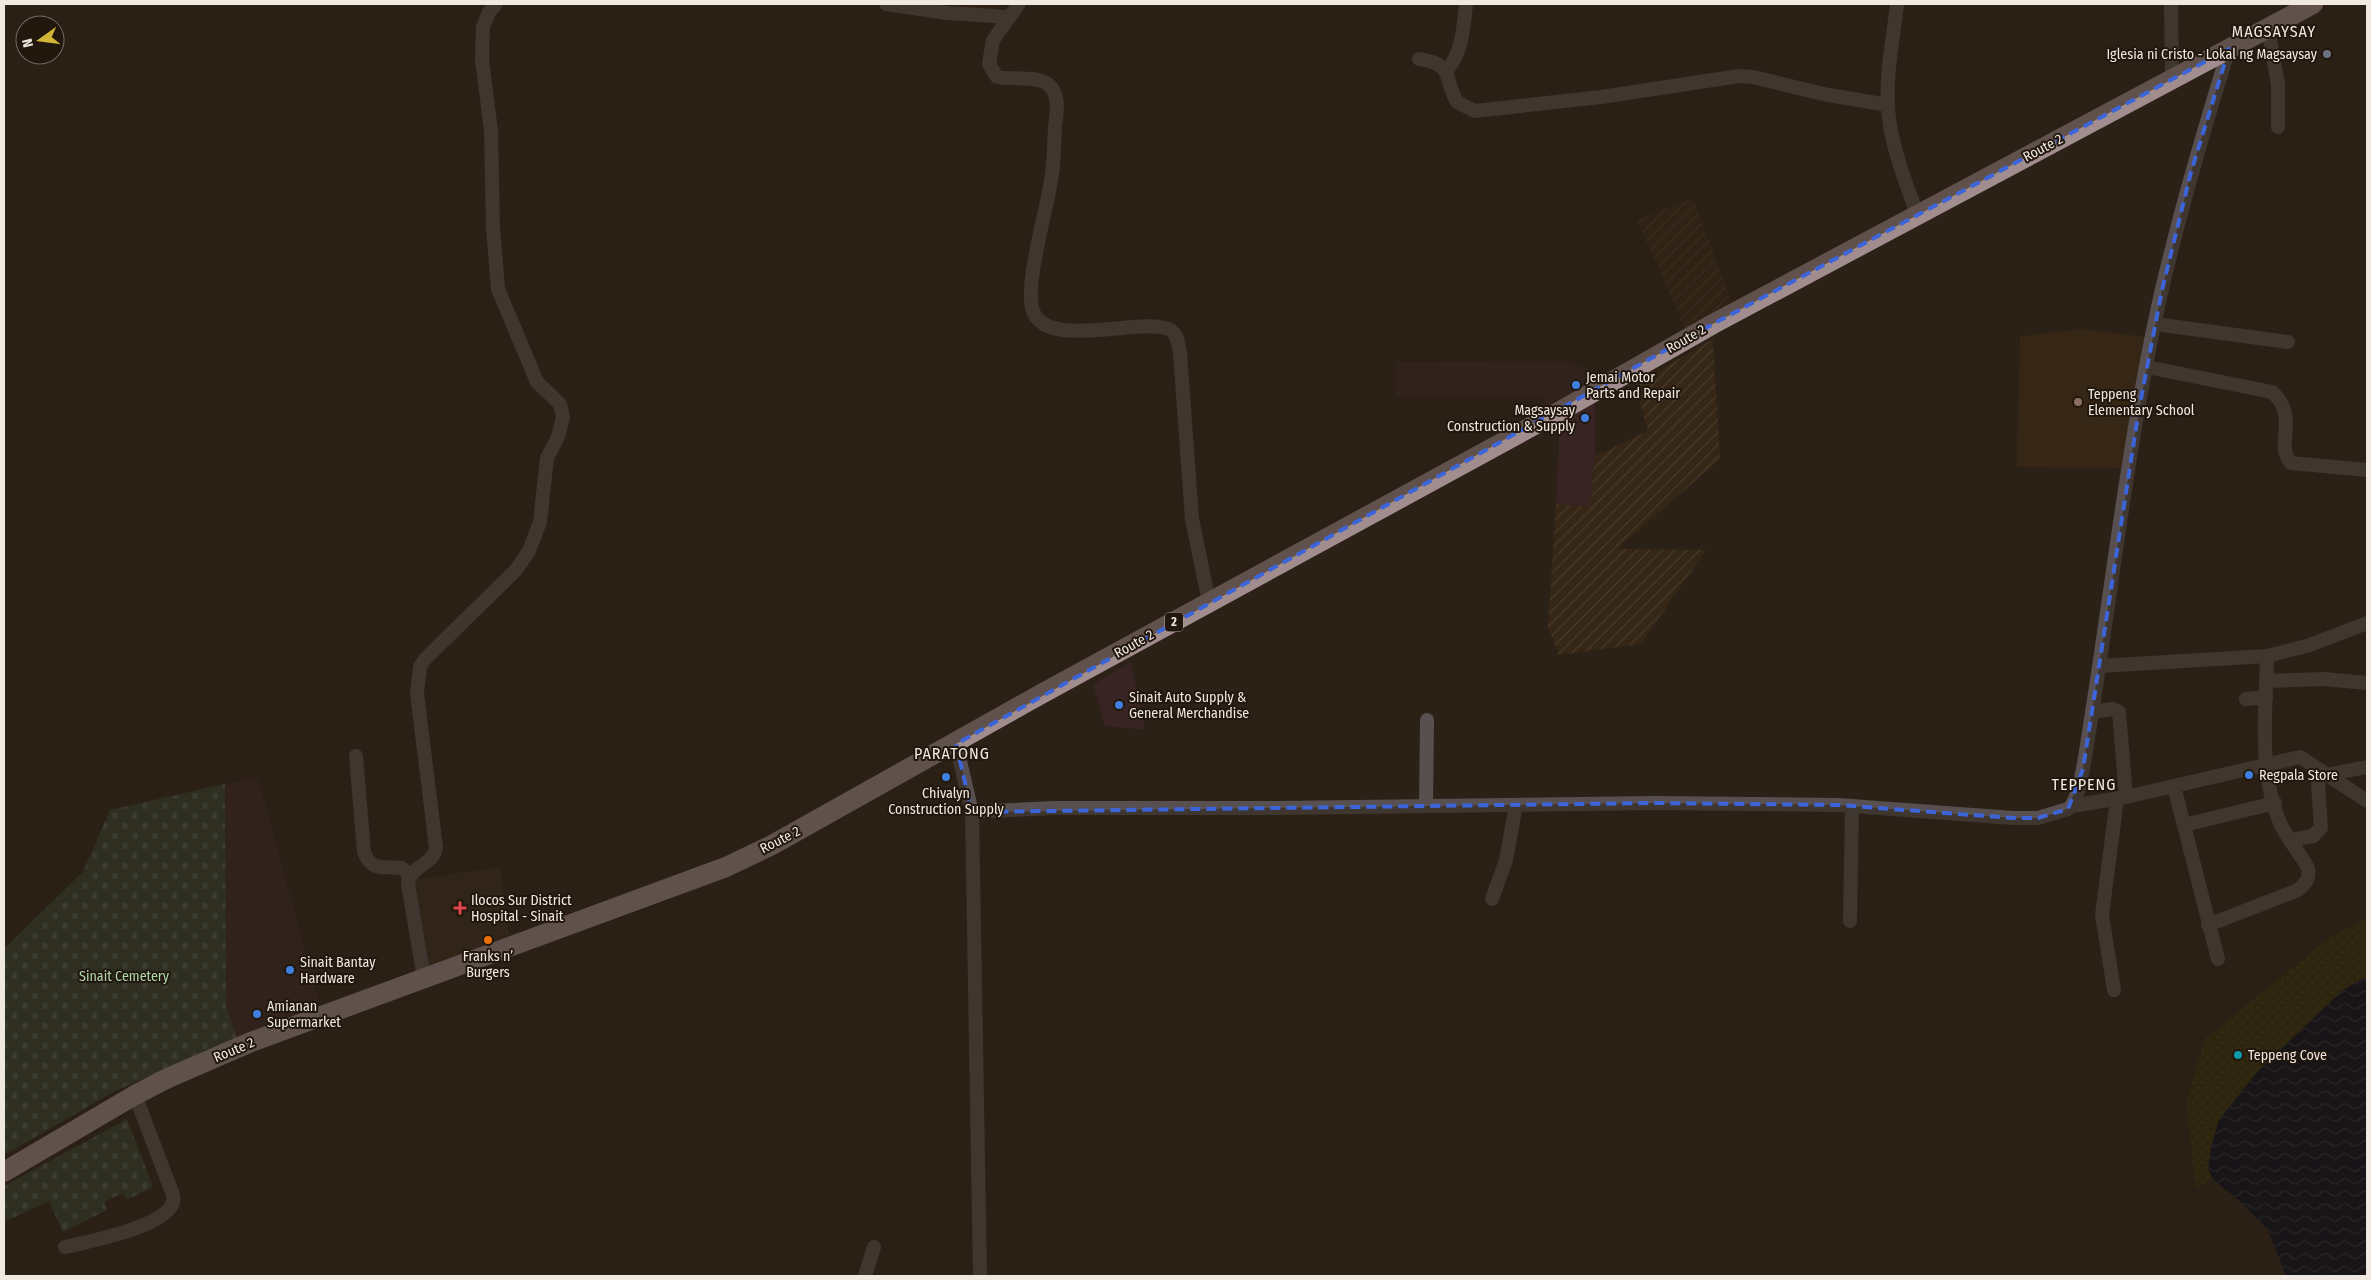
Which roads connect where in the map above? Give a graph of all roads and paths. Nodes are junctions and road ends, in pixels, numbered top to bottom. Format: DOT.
graph roads {
  1 [pos="496,4"];
  2 [pos="886,4"];
  3 [pos="1019,4"];
  4 [pos="1466,4"];
  5 [pos="1897,4"];
  6 [pos="2171,4"];
  7 [pos="2313,4"];
  8 [pos="1008,17"];
  9 [pos="2268,29"];
  10 [pos="2229,49"];
  11 [pos="1419,59"];
  12 [pos="1446,72"];
  13 [pos="2172,81"];
  14 [pos="1888,104"];
  15 [pos="2278,127"];
  16 [pos="1917,214"];
  17 [pos="2155,324"];
  18 [pos="2288,342"];
  19 [pos="2147,367"];
  20 [pos="2367,470"];
  21 [pos="1209,602"];
  22 [pos="2367,623"];
  23 [pos="2267,656"];
  24 [pos="2100,666"];
  25 [pos="2266,681"];
  26 [pos="2367,683"];
  27 [pos="2266,697"];
  28 [pos="2246,699"];
  29 [pos="2092,712"];
  30 [pos="1427,720"];
  31 [pos="956,744"];
  32 [pos="356,756"];
  33 [pos="2267,764"];
  34 [pos="2367,767"];
  35 [pos="2322,772"];
  36 [pos="2174,786"];
  37 [pos="2122,798"];
  38 [pos="2367,801"];
  39 [pos="2275,803"];
  40 [pos="1516,805"];
  41 [pos="1426,806"];
  42 [pos="1852,806"];
  43 [pos="2072,806"];
  44 [pos="972,812"];
  45 [pos="2184,825"];
  46 [pos="2291,840"];
  47 [pos="410,876"];
  48 [pos="1492,899"];
  49 [pos="1850,921"];
  50 [pos="2208,925"];
  51 [pos="2218,959"];
  52 [pos="424,978"];
  53 [pos="2114,990"];
  54 [pos="135,1095"];
  55 [pos="4,1172"];
  56 [pos="65,1247"];
  57 [pos="874,1247"];
  58 [pos="865,1276"];
  59 [pos="980,1276"];
  1 -- 47 [label="street"];
  2 -- 8 [label="street"];
  3 -- 8 [label="street"];
  4 -- 12 [label="street"];
  5 -- 14 [label="street"];
  6 -- 13 [label="street"];
  7 -- 9 [label="highway, Route 2 / 2"];
  8 -- 21 [label="street"];
  9 -- 10 [label="highway, Route 2 / 2"];
  9 -- 15 [label="street"];
  10 -- 13 [label="highway, Route 2 / 2"];
  10 -- 17 [label="street"];
  11 -- 12 [label="street"];
  12 -- 14 [label="street"];
  13 -- 16 [label="highway, Route 2 / 2"];
  14 -- 16 [label="street"];
  16 -- 21 [label="highway, Route 2 / 2"];
  17 -- 18 [label="street"];
  17 -- 19 [label="street"];
  19 -- 20 [label="street"];
  19 -- 24 [label="street"];
  21 -- 31 [label="highway, Route 2 / 2"];
  22 -- 23 [label="street"];
  23 -- 24 [label="street"];
  23 -- 25 [label="street"];
  24 -- 29 [label="street"];
  25 -- 26 [label="street"];
  25 -- 27 [label="street"];
  27 -- 28 [label="street"];
  27 -- 33 [label="street"];
  29 -- 37 [label="street"];
  29 -- 43 [label="street"];
  30 -- 41 [label="street"];
  31 -- 44 [label="street"];
  31 -- 52 [label="highway, Route 2 / 2"];
  32 -- 47 [label="street"];
  33 -- 35 [label="street"];
  33 -- 36 [label="street"];
  33 -- 39 [label="street"];
  34 -- 35 [label="street"];
  35 -- 38 [label="street"];
  35 -- 46 [label="street"];
  36 -- 37 [label="street"];
  36 -- 45 [label="street"];
  37 -- 43 [label="street"];
  37 -- 53 [label="street"];
  39 -- 45 [label="street"];
  39 -- 46 [label="street"];
  40 -- 41 [label="street"];
  40 -- 42 [label="street"];
  40 -- 48 [label="street"];
  41 -- 44 [label="street"];
  42 -- 43 [label="street"];
  42 -- 49 [label="street"];
  44 -- 59 [label="street"];
  45 -- 50 [label="street"];
  46 -- 50 [label="street"];
  47 -- 52 [label="street"];
  50 -- 51 [label="street"];
  52 -- 54 [label="highway, Route 2 / 2"];
  54 -- 55 [label="highway, Route 2 / 2"];
  54 -- 56 [label="street"];
  57 -- 58 [label="street"];
}
